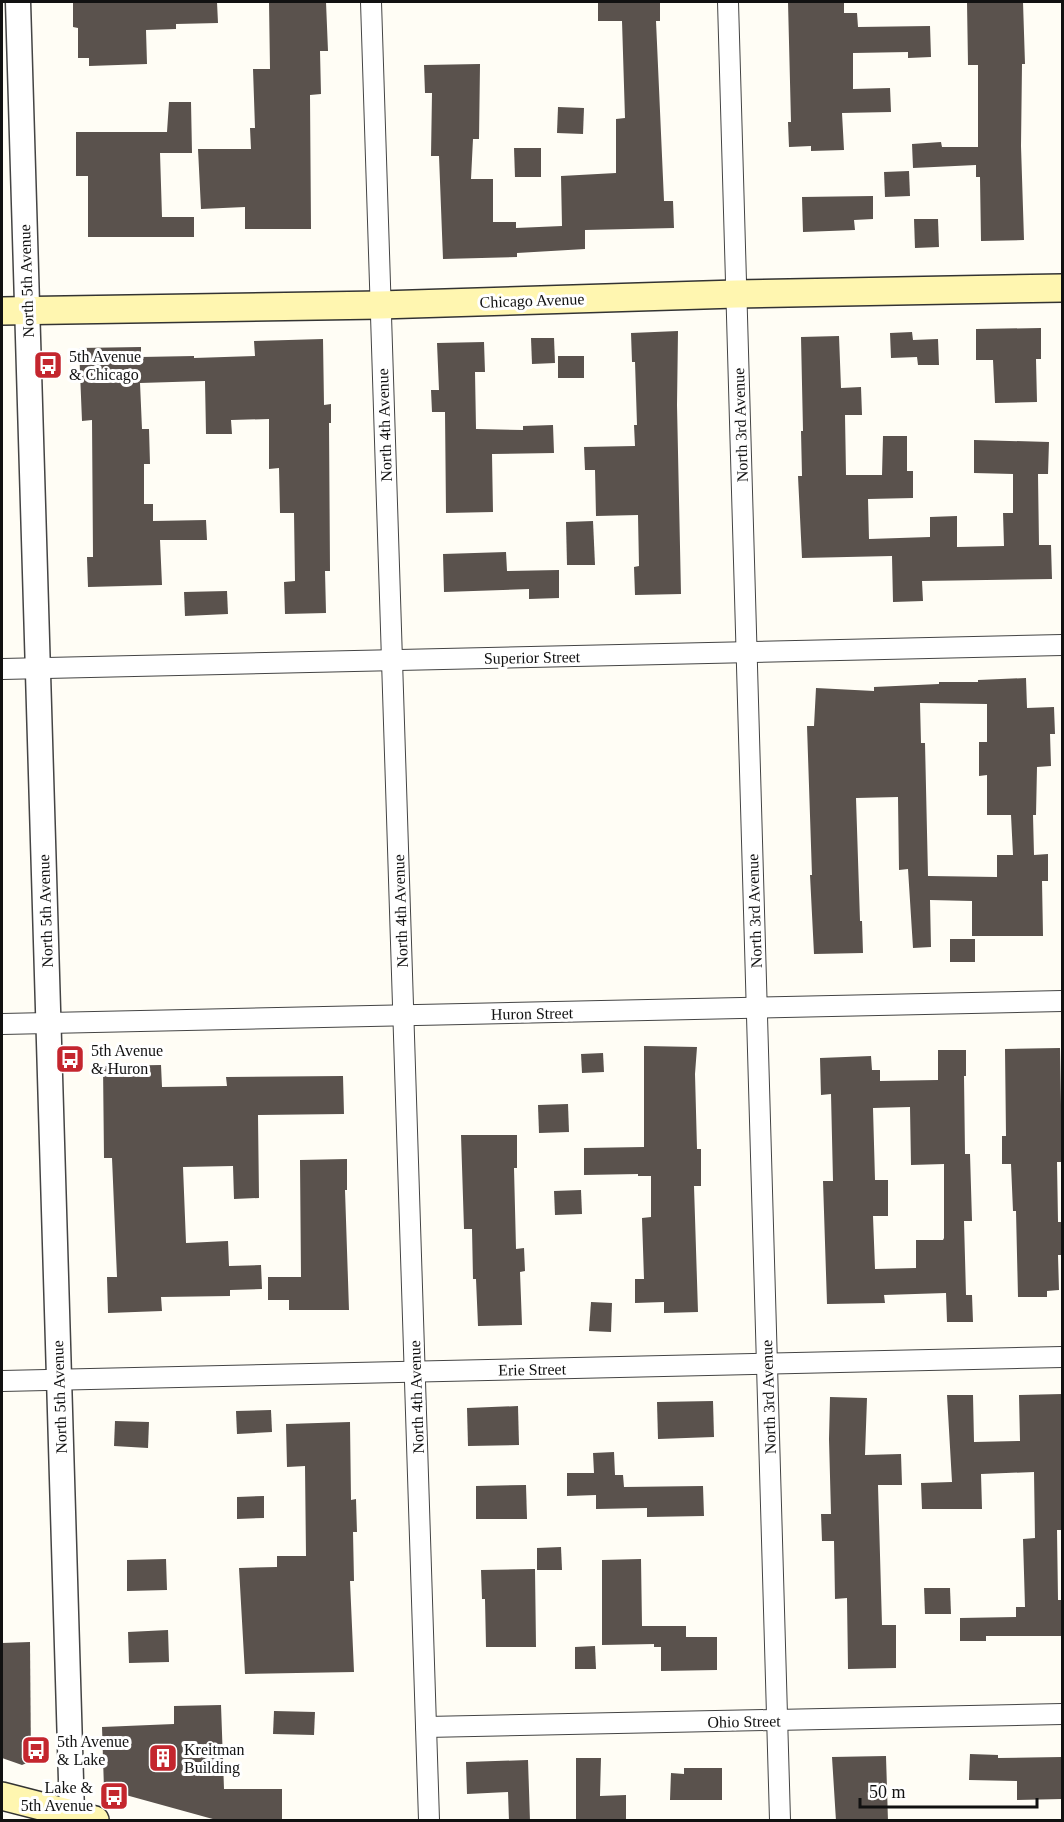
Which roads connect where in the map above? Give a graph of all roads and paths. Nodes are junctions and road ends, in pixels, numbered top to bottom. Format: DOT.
graph roads {
  1 [pos="18,2"];
  2 [pos="371,2"];
  3 [pos="728,2"];
  4 [pos="1062,288"];
  5 [pos="736,294"];
  6 [pos="380,305"];
  7 [pos="14,311"];
  8 [pos="1062,645"];
  9 [pos="747,652"];
  10 [pos="392,660"];
  11 [pos="38,668"];
  12 [pos="2,669"];
  13 [pos="1062,1001"];
  14 [pos="757,1008"];
  15 [pos="404,1016"];
  16 [pos="48,1023"];
  17 [pos="2,1024"];
  18 [pos="1062,1357"];
  19 [pos="767,1364"];
  20 [pos="415,1372"];
  21 [pos="59,1380"];
  22 [pos="2,1381"];
  23 [pos="1062,1714"];
  24 [pos="777,1720"];
  25 [pos="426,1727"];
  26 [pos="2,1796"];
  27 [pos="80,1818"];
  28 [pos="429,1821"];
  29 [pos="780,1821"];
  1 -- 7 [label="street, North 5th Avenue"];
  2 -- 6 [label="street, North 4th Avenue"];
  3 -- 5 [label="street, North 3rd Avenue"];
  4 -- 5 [label="main road, Chicago Avenue"];
  5 -- 6 [label="main road, Chicago Avenue"];
  5 -- 9 [label="street, North 3rd Avenue"];
  6 -- 7 [label="main road, Chicago Avenue"];
  6 -- 10 [label="street, North 4th Avenue"];
  7 -- 11 [label="street, North 5th Avenue"];
  8 -- 9 [label="street, Superior Street"];
  9 -- 10 [label="street, Superior Street"];
  9 -- 14 [label="street, North 3rd Avenue"];
  10 -- 11 [label="street, Superior Street"];
  10 -- 15 [label="street, North 4th Avenue"];
  11 -- 12 [label="street, Superior Street"];
  11 -- 16 [label="street, North 5th Avenue"];
  13 -- 14 [label="street, Huron Street"];
  14 -- 15 [label="street, Huron Street"];
  14 -- 19 [label="street, North 3rd Avenue"];
  15 -- 16 [label="street, Huron Street"];
  15 -- 20 [label="street, North 4th Avenue"];
  16 -- 17 [label="street, Huron Street"];
  16 -- 21 [label="street, North 5th Avenue"];
  18 -- 19 [label="street, Erie Street"];
  19 -- 20 [label="street, Erie Street"];
  19 -- 24 [label="street, North 3rd Avenue"];
  20 -- 21 [label="street, Erie Street"];
  20 -- 25 [label="street, North 4th Avenue"];
  21 -- 22 [label="street, Erie Street"];
  21 -- 27 [label="street, North 5th Avenue"];
  23 -- 24 [label="street, Ohio Street"];
  24 -- 25 [label="street, Ohio Street"];
  24 -- 29 [label="street, North 3rd Avenue"];
  25 -- 28 [label="street, North 4th Avenue"];
  26 -- 27 [label="main road"];
}
